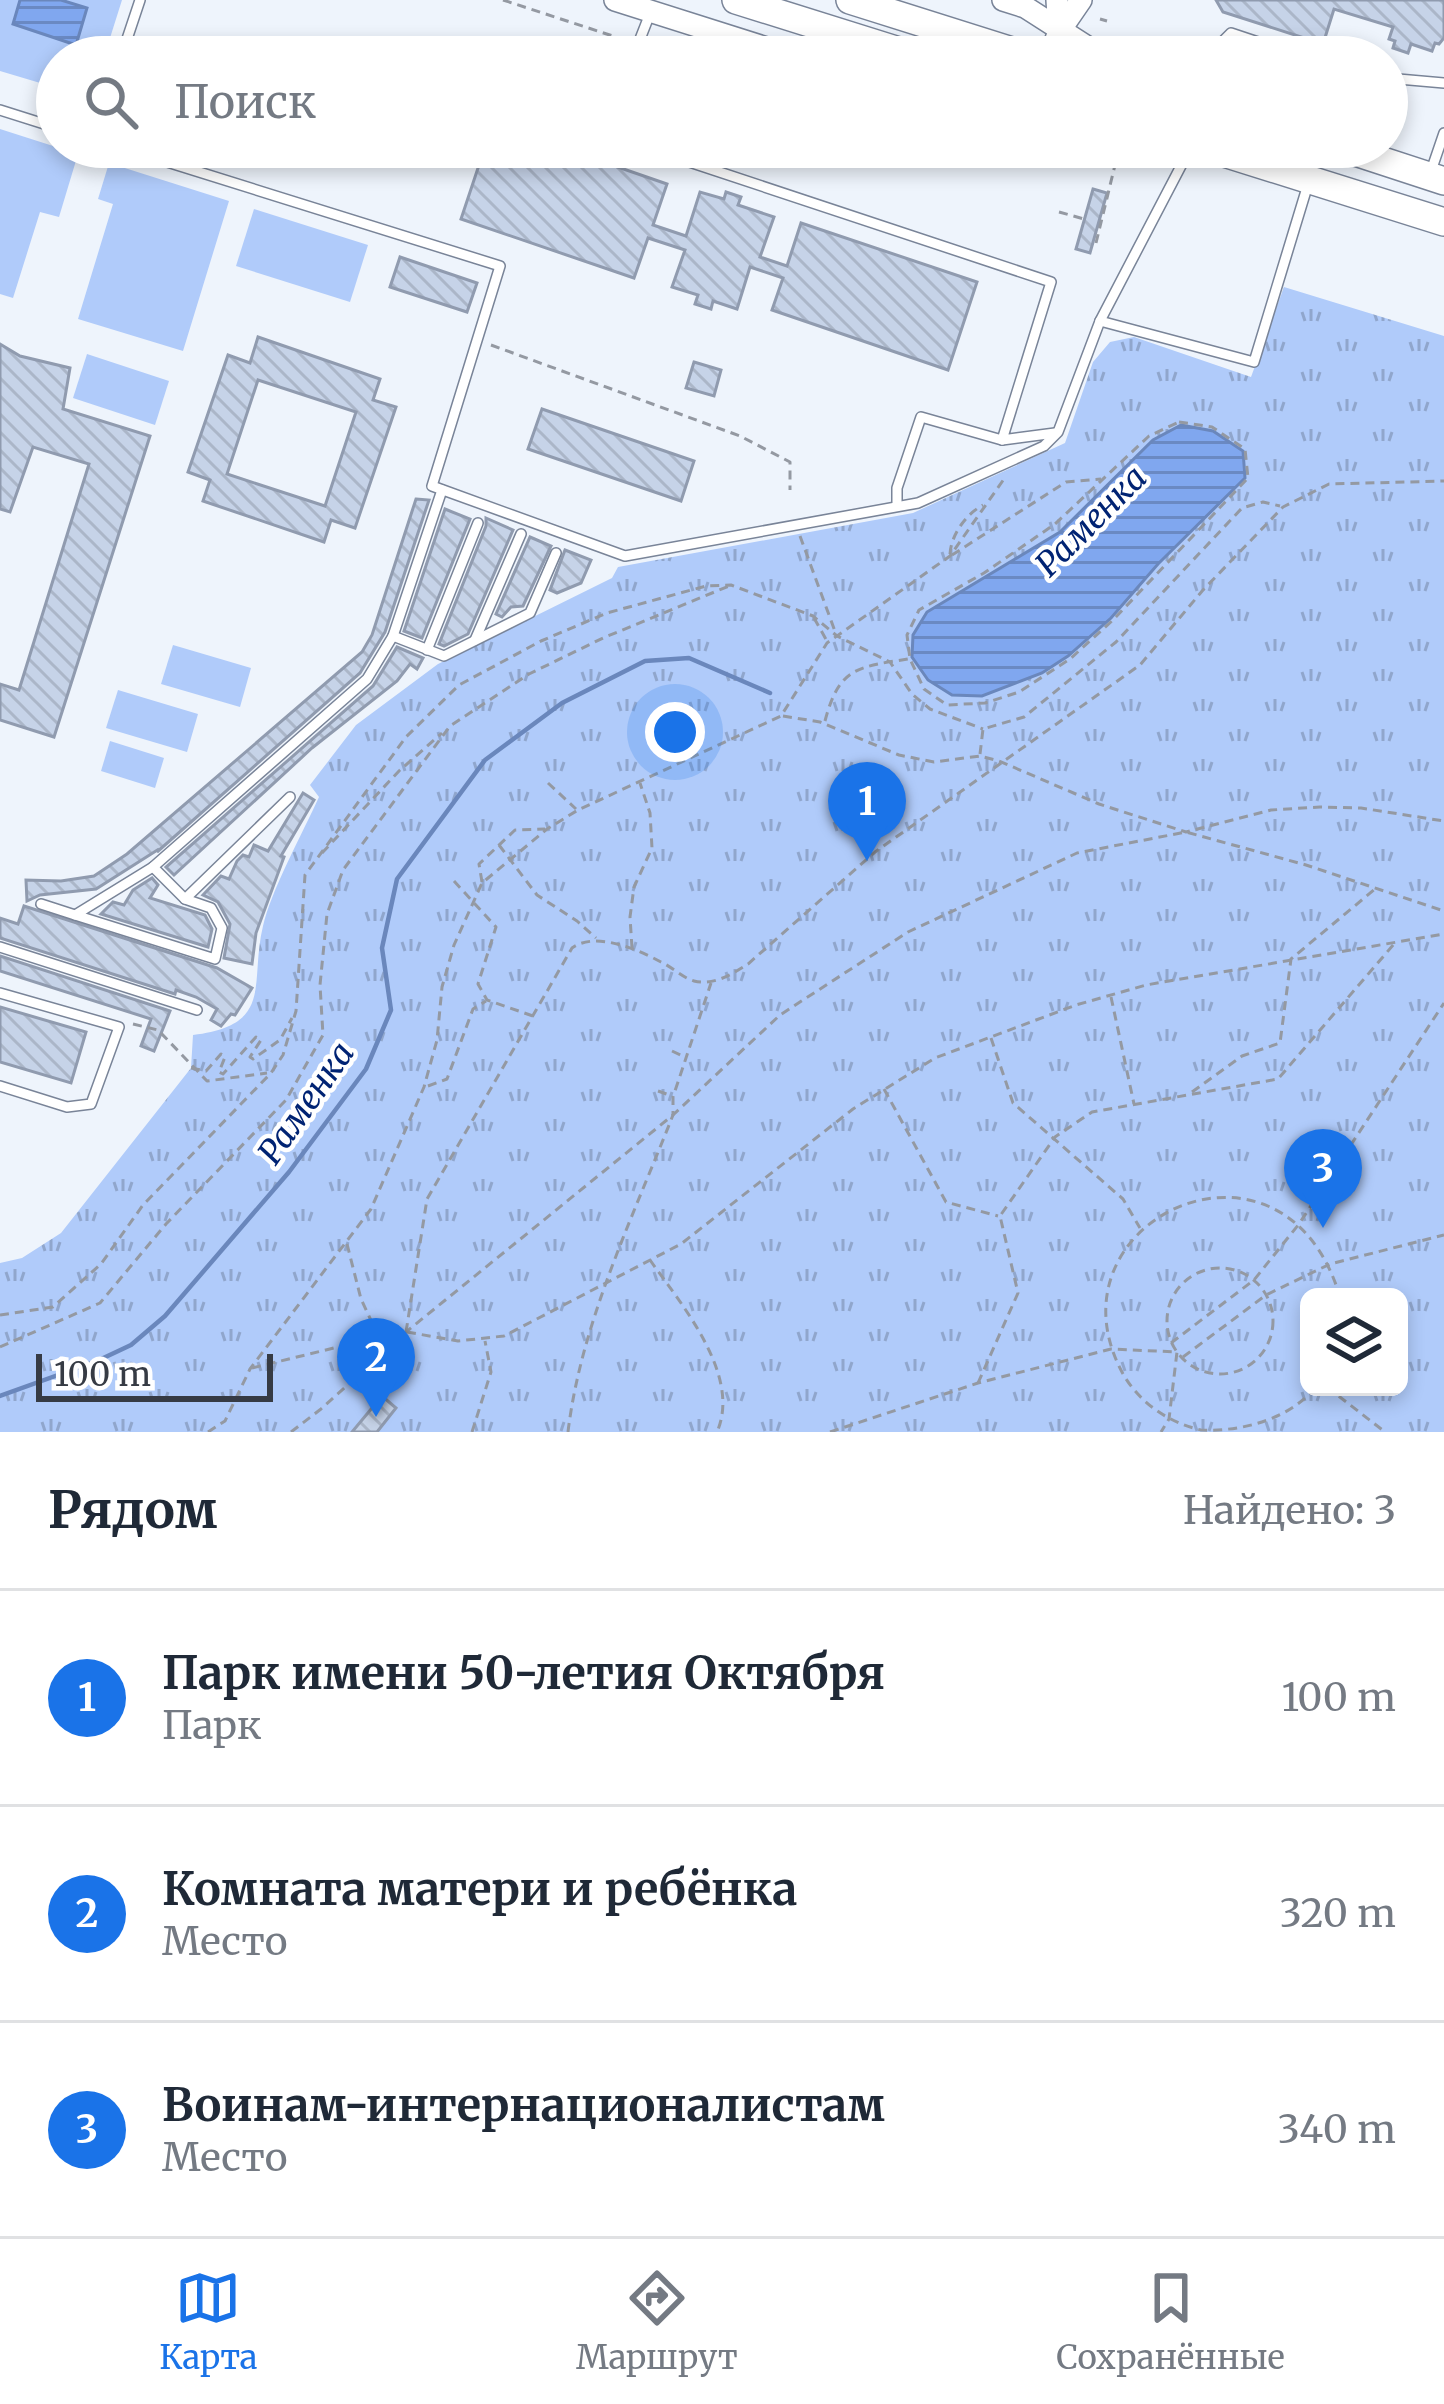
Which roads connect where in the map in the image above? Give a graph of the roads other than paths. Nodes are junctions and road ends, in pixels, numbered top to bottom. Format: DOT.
graph roads {
  1 [pos="140,0"];
  2 [pos="615,0"];
  3 [pos="736,0"];
  4 [pos="850,0"];
  5 [pos="1003,0"];
  6 [pos="1057,0"];
  7 [pos="1082,0"];
  8 [pos="651,11"];
  9 [pos="1059,32"];
  10 [pos="128,36"];
  11 [pos="641,36"];
  12 [pos="729,36"];
  13 [pos="851,36"];
  14 [pos="964,36"];
  15 [pos="1057,36"];
  16 [pos="1066,36"];
  17 [pos="1408,80"];
  18 [pos="1444,83"];
  19 [pos="0,110"];
  20 [pos="36,121"];
  21 [pos="1444,133"];
  22 [pos="186,168"];
  23 [pos="707,168"];
  24 [pos="1180,168"];
  25 [pos="1274,168"];
  26 [pos="1404,168"];
  27 [pos="1310,179"];
  28 [pos="1437,179"];
  29 [pos="1444,223"];
  30 [pos="1100,321"];
  31 [pos="1058,432"];
  32 [pos="1002,440"];
  33 [pos="442,490"];
  34 [pos="897,506"];
  35 [pos="478,523"];
  36 [pos="521,534"];
  37 [pos="556,553"];
  38 [pos="393,636"];
  39 [pos="475,640"];
  40 [pos="427,650"];
  41 [pos="290,797"];
  42 [pos="153,867"];
  43 [pos="185,899"];
  44 [pos="41,904"];
  45 [pos="74,915"];
  46 [pos="0,947"];
  47 [pos="0,993"];
  48 [pos="197,1010"];
  49 [pos="0,1086"];
  1 -- 10 [label="lane"];
  2 -- 8 [label="street"];
  3 -- 13 [label="main road"];
  4 -- 14 [label="main road"];
  5 -- 9 [label="street"];
  6 -- 9 [label="street"];
  7 -- 9 [label="street"];
  8 -- 11 [label="lane"];
  8 -- 12 [label="street"];
  9 -- 15 [label="street"];
  9 -- 16 [label="street"];
  17 -- 18 [label="lane"];
  19 -- 20 [label="lane"];
  21 -- 28 [label="lane"];
  22 -- 33 [label="lane"];
  23 -- 32 [label="lane"];
  24 -- 30 [label="lane"];
  25 -- 27 [label="main road"];
  26 -- 28 [label="main road"];
  27 -- 29 [label="main road"];
  27 -- 30 [label="lane"];
  30 -- 31 [label="lane"];
  31 -- 32 [label="lane"];
  31 -- 34 [label="lane"];
  32 -- 34 [label="lane"];
  33 -- 34 [label="lane"];
  33 -- 38 [label="lane"];
  35 -- 40 [label="lane"];
  36 -- 39 [label="lane"];
  37 -- 39 [label="lane"];
  38 -- 40 [label="lane"];
  38 -- 42 [label="lane"];
  39 -- 40 [label="lane"];
  41 -- 43 [label="lane"];
  42 -- 43 [label="lane"];
  42 -- 45 [label="lane"];
  43 -- 45 [label="lane"];
  44 -- 45 [label="lane"];
  46 -- 48 [label="lane"];
  47 -- 49 [label="lane"];
}
